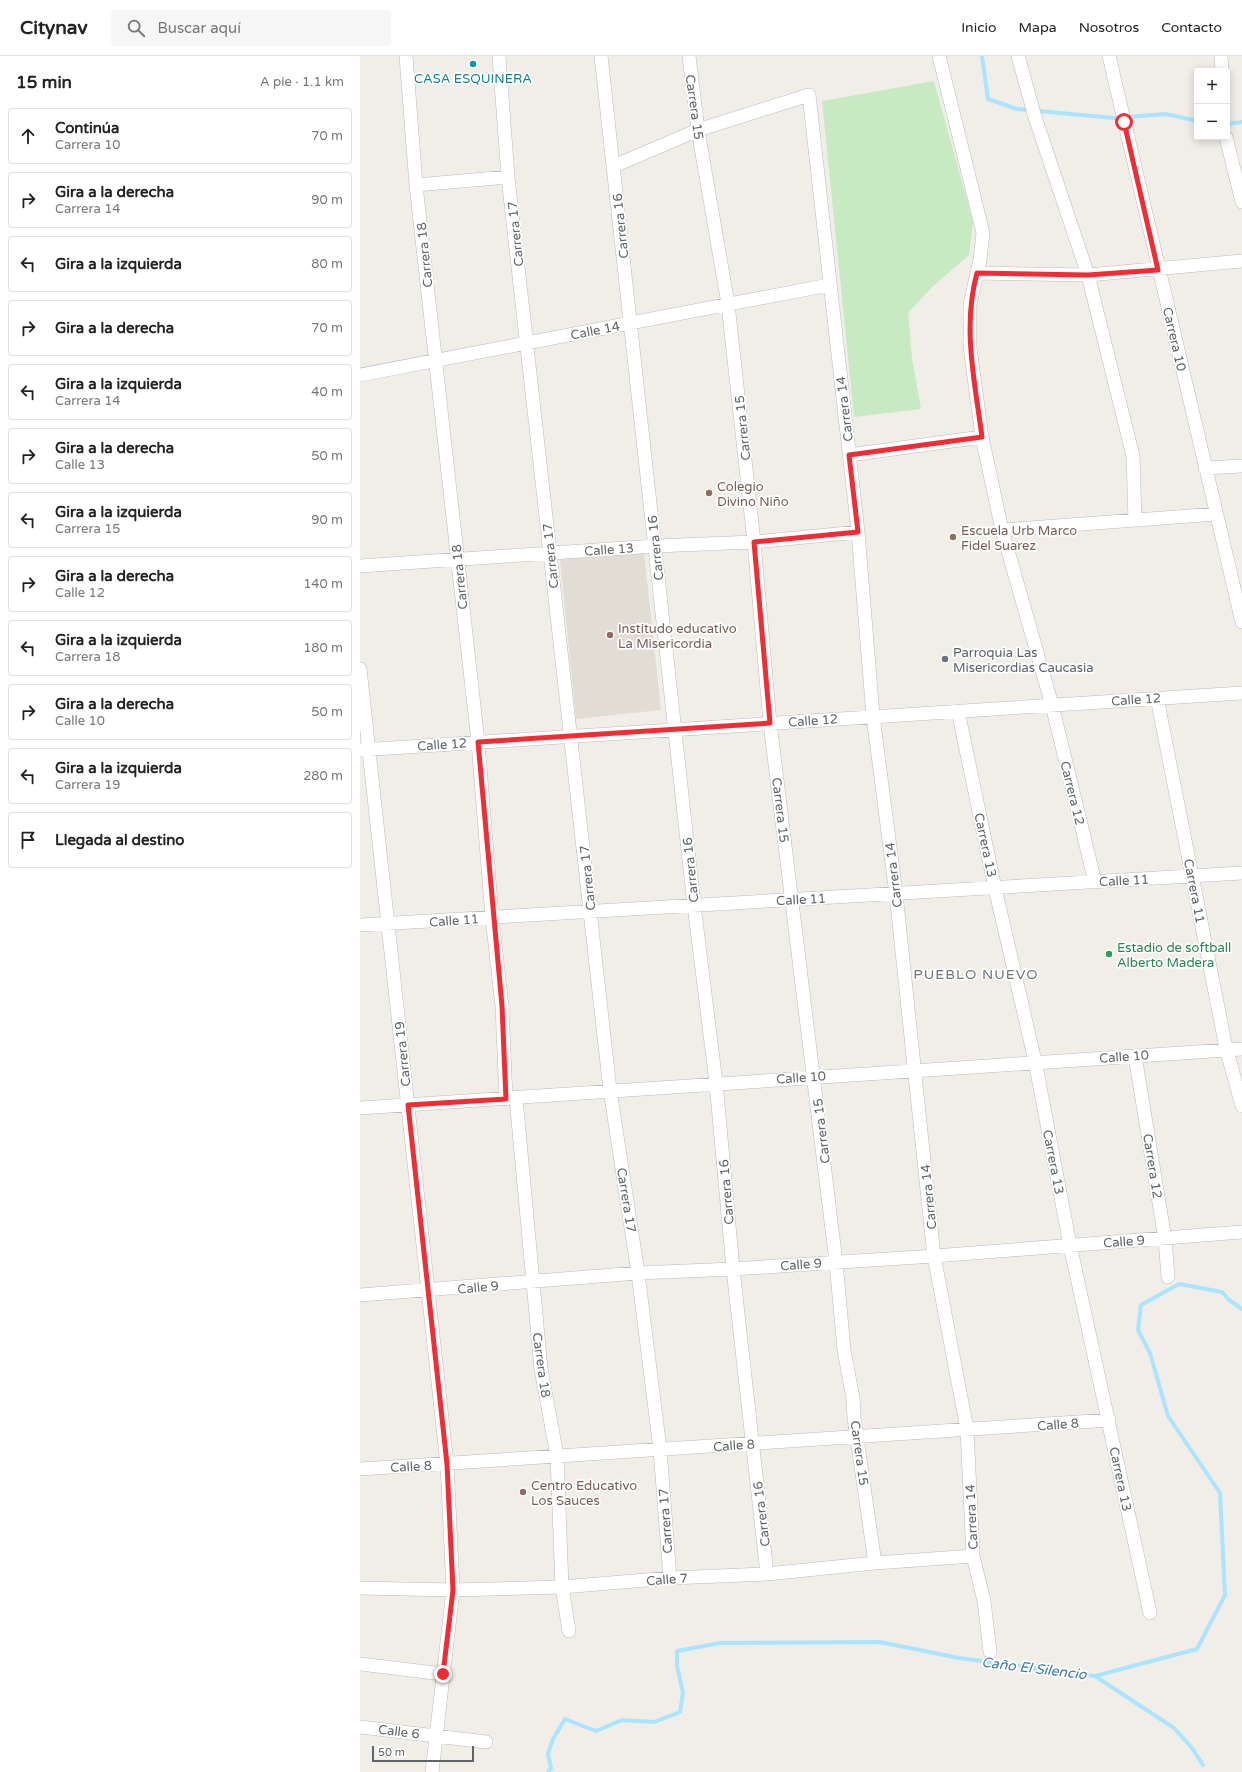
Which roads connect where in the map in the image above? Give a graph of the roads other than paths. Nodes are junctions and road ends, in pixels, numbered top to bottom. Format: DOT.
graph roads {
  1 [pos="406,56"];
  2 [pos="499,56"];
  3 [pos="601,56"];
  4 [pos="688,56"];
  5 [pos="938,56"];
  6 [pos="1018,56"];
  7 [pos="1109,56"];
  8 [pos="1221,56"];
  9 [pos="1222,68"];
  10 [pos="698,130"];
  11 [pos="1227,140"];
  12 [pos="614,166"];
  13 [pos="508,177"];
  14 [pos="416,184"];
  15 [pos="1242,202"];
  16 [pos="1242,261"];
  17 [pos="1158,270"];
  18 [pos="977,273"];
  19 [pos="1088,275"];
  20 [pos="829,285"];
  21 [pos="728,304"];
  22 [pos="631,323"];
  23 [pos="527,343"];
  24 [pos="436,360"];
  25 [pos="360,375"];
  26 [pos="982,437"];
  27 [pos="849,455"];
  28 [pos="1242,466"];
  29 [pos="1205,468"];
  30 [pos="1216,514"];
  31 [pos="1135,520"];
  32 [pos="1002,530"];
  33 [pos="858,532"];
  34 [pos="754,542"];
  35 [pos="655,546"];
  36 [pos="550,553"];
  37 [pos="458,559"];
  38 [pos="360,566"];
  39 [pos="1242,622"];
  40 [pos="360,670"];
  41 [pos="1242,693"];
  42 [pos="1157,698"];
  43 [pos="1052,705"];
  44 [pos="958,711"];
  45 [pos="873,716"];
  46 [pos="770,723"];
  47 [pos="675,729"];
  48 [pos="570,736"];
  49 [pos="478,742"];
  50 [pos="364,750"];
  51 [pos="1242,873"];
  52 [pos="1192,876"];
  53 [pos="1095,882"];
  54 [pos="995,888"];
  55 [pos="896,894"];
  56 [pos="792,900"];
  57 [pos="694,905"];
  58 [pos="590,911"];
  59 [pos="492,917"];
  60 [pos="388,924"];
  61 [pos="360,925"];
  62 [pos="1226,1048"];
  63 [pos="1242,1049"];
  64 [pos="1135,1056"];
  65 [pos="1035,1061"];
  66 [pos="913,1070"];
  67 [pos="814,1076"];
  68 [pos="716,1083"];
  69 [pos="610,1090"];
  70 [pos="511,1098"];
  71 [pos="408,1105"];
  72 [pos="1242,1106"];
  73 [pos="360,1108"];
  74 [pos="1242,1232"];
  75 [pos="1165,1239"];
  76 [pos="1070,1245"];
  77 [pos="934,1256"];
  78 [pos="836,1262"];
  79 [pos="733,1269"];
  80 [pos="638,1273"];
  81 [pos="1168,1277"];
  82 [pos="533,1282"];
  83 [pos="428,1291"];
  84 [pos="360,1295"];
  85 [pos="1109,1420"];
  86 [pos="967,1429"];
  87 [pos="858,1436"];
  88 [pos="752,1443"];
  89 [pos="660,1449"];
  90 [pos="557,1456"];
  91 [pos="447,1464"];
  92 [pos="360,1470"];
  93 [pos="973,1556"];
  94 [pos="875,1563"];
  95 [pos="768,1574"];
  96 [pos="670,1578"];
  97 [pos="562,1587"];
  98 [pos="360,1588"];
  99 [pos="453,1590"];
  100 [pos="1150,1613"];
  101 [pos="569,1632"];
  102 [pos="990,1652"];
  103 [pos="360,1664"];
  104 [pos="443,1674"];
  105 [pos="360,1727"];
  106 [pos="436,1736"];
  107 [pos="486,1742"];
  108 [pos="432,1772"];
  1 -- 14 [label="street, Carrera 18"];
  2 -- 13 [label="street, Carrera 17"];
  3 -- 12 [label="street, Carrera 16"];
  4 -- 10 [label="street, Carrera 15"];
  5 -- 18 [label="street, Carrera 12"];
  6 -- 19 [label="street"];
  7 -- 17 [label="street, Carrera 10"];
  8 -- 9 [label="street"];
  10 -- 12 [label="street"];
  10 -- 20 [label="street, Carrera 14"];
  10 -- 21 [label="street, Carrera 15"];
  11 -- 15 [label="street"];
  12 -- 22 [label="street, Carrera 16"];
  13 -- 14 [label="street"];
  13 -- 23 [label="street, Carrera 17"];
  14 -- 24 [label="street, Carrera 18"];
  16 -- 17 [label="street"];
  17 -- 19 [label="street"];
  17 -- 29 [label="street, Carrera 10"];
  18 -- 19 [label="street"];
  18 -- 26 [label="street, Carrera 12"];
  19 -- 31 [label="street"];
  20 -- 21 [label="street, Calle 14"];
  20 -- 27 [label="street, Carrera 14"];
  21 -- 22 [label="street, Calle 14"];
  21 -- 34 [label="street, Carrera 15"];
  22 -- 23 [label="street, Calle 14"];
  22 -- 35 [label="street, Carrera 16"];
  23 -- 24 [label="street, Calle 14"];
  23 -- 36 [label="street, Carrera 17"];
  24 -- 25 [label="street, Calle 14"];
  24 -- 37 [label="street, Carrera 18"];
  26 -- 27 [label="street"];
  26 -- 32 [label="street, Carrera 12"];
  27 -- 33 [label="street, Carrera 14"];
  28 -- 29 [label="street"];
  29 -- 30 [label="street, Carrera 10"];
  30 -- 31 [label="street"];
  30 -- 39 [label="street, Carrera 10"];
  31 -- 32 [label="street"];
  32 -- 43 [label="street, Carrera 12"];
  33 -- 34 [label="street, Calle 13"];
  33 -- 45 [label="street, Carrera 14"];
  34 -- 35 [label="street, Calle 13"];
  34 -- 46 [label="street, Carrera 15"];
  35 -- 36 [label="street, Calle 13"];
  35 -- 47 [label="street, Carrera 16"];
  36 -- 37 [label="street, Calle 13"];
  36 -- 48 [label="street, Carrera 17"];
  37 -- 38 [label="street, Calle 13"];
  37 -- 49 [label="street, Carrera 18"];
  40 -- 50 [label="street, Carrera 19"];
  41 -- 42 [label="street, Calle 12"];
  42 -- 43 [label="street, Calle 12"];
  42 -- 52 [label="street, Carrera 11"];
  43 -- 44 [label="street, Calle 12"];
  43 -- 53 [label="street, Carrera 12"];
  44 -- 45 [label="street, Calle 12"];
  44 -- 54 [label="street, Carrera 13"];
  45 -- 46 [label="street, Calle 12"];
  45 -- 55 [label="street, Carrera 14"];
  46 -- 47 [label="street, Calle 12"];
  46 -- 56 [label="street, Carrera 15"];
  47 -- 48 [label="street, Calle 12"];
  47 -- 57 [label="street, Carrera 16"];
  48 -- 49 [label="street, Calle 12"];
  48 -- 58 [label="street, Carrera 17"];
  49 -- 50 [label="street, Calle 12"];
  49 -- 59 [label="street, Carrera 18"];
  50 -- 60 [label="street, Carrera 19"];
  51 -- 52 [label="street, Calle 11"];
  52 -- 53 [label="street, Calle 11"];
  52 -- 62 [label="street, Carrera 11"];
  53 -- 54 [label="street, Calle 11"];
  54 -- 55 [label="street, Calle 11"];
  54 -- 65 [label="street, Carrera 13"];
  55 -- 56 [label="street, Calle 11"];
  55 -- 66 [label="street, Carrera 14"];
  56 -- 57 [label="street, Calle 11"];
  56 -- 67 [label="street, Carrera 15"];
  57 -- 58 [label="street, Calle 11"];
  57 -- 68 [label="street, Carrera 16"];
  58 -- 59 [label="street, Calle 11"];
  58 -- 69 [label="street, Carrera 17"];
  59 -- 60 [label="street, Calle 11"];
  59 -- 70 [label="street, Carrera 18"];
  60 -- 61 [label="street, Calle 11"];
  60 -- 71 [label="street, Carrera 19"];
  62 -- 63 [label="street, Calle 10"];
  62 -- 64 [label="street, Calle 10"];
  62 -- 72 [label="street, Carrera 11"];
  64 -- 65 [label="street, Calle 10"];
  64 -- 75 [label="street, Carrera 12"];
  65 -- 66 [label="street, Calle 10"];
  65 -- 76 [label="street, Carrera 13"];
  66 -- 67 [label="street, Calle 10"];
  66 -- 77 [label="street, Carrera 14"];
  67 -- 68 [label="street, Calle 10"];
  67 -- 78 [label="street, Carrera 15"];
  68 -- 69 [label="street, Calle 10"];
  68 -- 79 [label="street, Carrera 16"];
  69 -- 70 [label="street, Calle 10"];
  69 -- 80 [label="street, Carrera 17"];
  70 -- 71 [label="street, Calle 10"];
  70 -- 82 [label="street, Carrera 18"];
  71 -- 73 [label="street, Calle 10"];
  71 -- 83 [label="street, Carrera 19"];
  74 -- 75 [label="street, Calle 9"];
  75 -- 76 [label="street, Calle 9"];
  75 -- 81 [label="street, Carrera 12"];
  76 -- 77 [label="street, Calle 9"];
  76 -- 85 [label="street, Carrera 13"];
  77 -- 78 [label="street, Calle 9"];
  77 -- 86 [label="street, Carrera 14"];
  78 -- 79 [label="street, Calle 9"];
  78 -- 87 [label="street, Carrera 15"];
  79 -- 80 [label="street, Calle 9"];
  79 -- 88 [label="street, Carrera 16"];
  80 -- 82 [label="street, Calle 9"];
  80 -- 89 [label="street, Carrera 17"];
  82 -- 83 [label="street, Calle 9"];
  82 -- 90 [label="street, Carrera 18"];
  83 -- 84 [label="street, Calle 9"];
  83 -- 91 [label="street, Carrera 19"];
  85 -- 86 [label="street, Calle 8"];
  85 -- 100 [label="street, Carrera 13"];
  86 -- 87 [label="street, Calle 8"];
  86 -- 93 [label="street, Carrera 14"];
  87 -- 88 [label="street, Calle 8"];
  87 -- 94 [label="street, Carrera 15"];
  88 -- 89 [label="street, Calle 8"];
  88 -- 95 [label="street, Carrera 16"];
  89 -- 90 [label="street, Calle 8"];
  89 -- 96 [label="street, Carrera 17"];
  90 -- 91 [label="street, Calle 8"];
  90 -- 97 [label="street, Carrera 18"];
  91 -- 92 [label="street, Calle 8"];
  91 -- 99 [label="street, Carrera 19"];
  93 -- 94 [label="street, Calle 7"];
  93 -- 102 [label="street, Carrera 14"];
  94 -- 95 [label="street, Calle 7"];
  95 -- 96 [label="street, Calle 7"];
  96 -- 97 [label="street, Calle 7"];
  97 -- 99 [label="street, Calle 7"];
  97 -- 101 [label="street, Carrera 18"];
  98 -- 99 [label="street, Calle 7"];
  99 -- 104 [label="street, Carrera 19"];
  103 -- 104 [label="street"];
  104 -- 106 [label="street, Carrera 19"];
  105 -- 106 [label="street, Calle 6"];
  106 -- 107 [label="street, Calle 6"];
  106 -- 108 [label="street, Carrera 19"];
}
